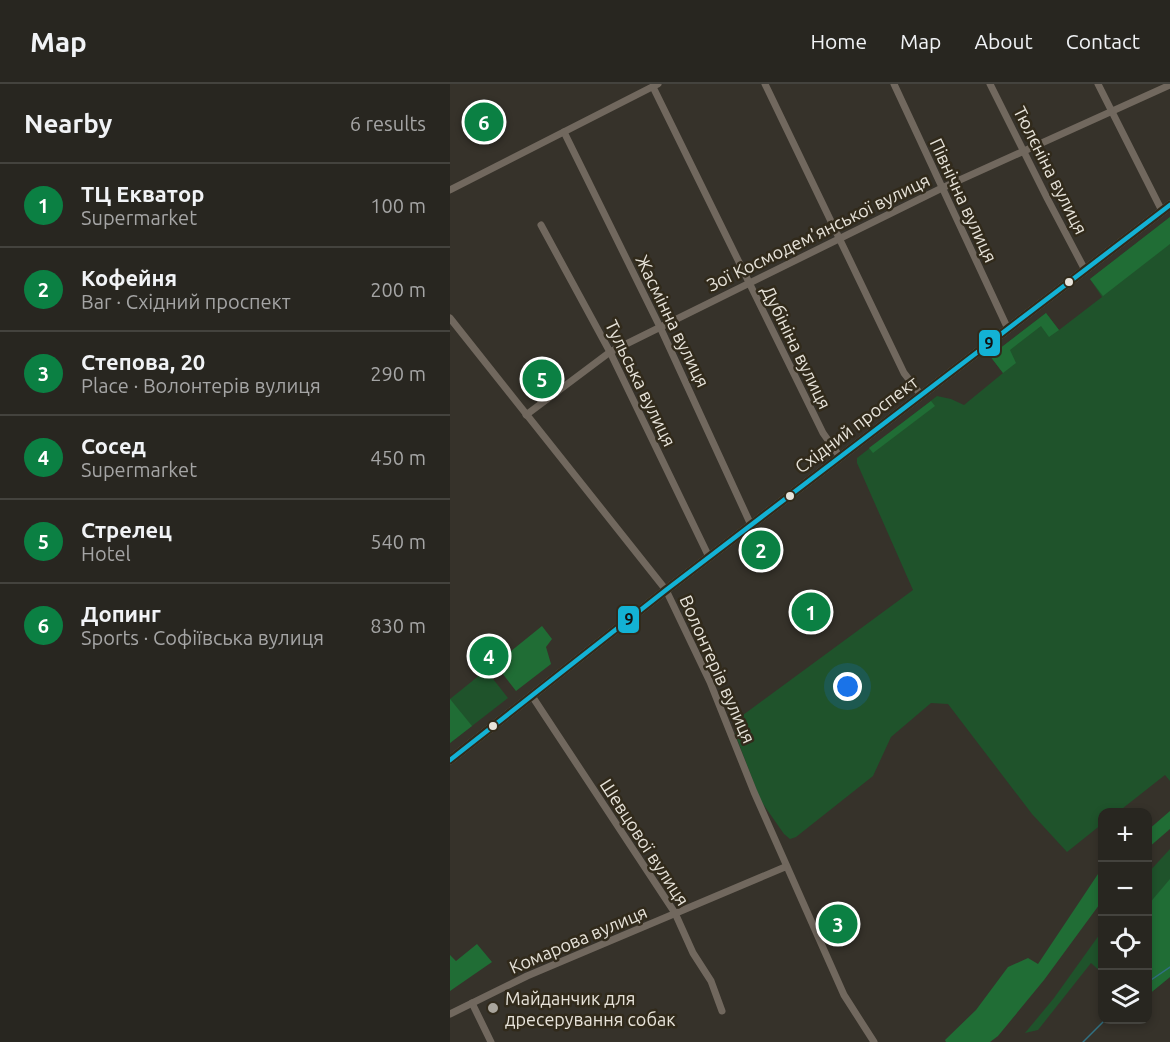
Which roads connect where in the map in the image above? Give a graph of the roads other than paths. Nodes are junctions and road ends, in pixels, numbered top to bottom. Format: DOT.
graph roads {
  1 [pos="765,84"];
  2 [pos="894,84"];
  3 [pos="990,84"];
  4 [pos="1098,84"];
  5 [pos="655,85"];
  6 [pos="1170,85"];
  7 [pos="1112,111"];
  8 [pos="564,132"];
  9 [pos="1023,151"];
  10 [pos="942,188"];
  11 [pos="450,190"];
  12 [pos="1170,205"];
  13 [pos="1162,211"];
  14 [pos="541,225"];
  15 [pos="841,239"];
  16 [pos="1085,270"];
  17 [pos="749,284"];
  18 [pos="450,318"];
  19 [pos="660,327"];
  20 [pos="1008,328"];
  21 [pos="610,352"];
  22 [pos="921,395"];
  23 [pos="526,415"];
  24 [pos="840,457"];
  25 [pos="751,525"];
  26 [pos="709,558"];
  27 [pos="666,590"];
  28 [pos="532,696"];
  29 [pos="450,760"];
  30 [pos="785,867"];
  31 [pos="675,913"];
  32 [pos="472,1003"];
  33 [pos="722,1011"];
  34 [pos="450,1014"];
  35 [pos="491,1042"];
  36 [pos="873,1042"];
  1 -- 15 [label="street"];
  2 -- 10 [label="street, Північна вулиця"];
  3 -- 9 [label="street, Тюлєніна вулиця"];
  4 -- 7 [label="street"];
  5 -- 8 [label="street"];
  5 -- 17 [label="street, Дубініна вулиця"];
  6 -- 7 [label="street, Зої Космодем’янської вулиця"];
  7 -- 9 [label="street, Зої Космодем’янської вулиця"];
  7 -- 13 [label="street"];
  8 -- 11 [label="street"];
  8 -- 19 [label="street, Жасмінна вулиця"];
  9 -- 10 [label="street, Зої Космодем’янської вулиця"];
  9 -- 16 [label="street, Тюлєніна вулиця"];
  10 -- 15 [label="street, Зої Космодем’янської вулиця"];
  10 -- 20 [label="street, Північна вулиця"];
  12 -- 13 [label="main road, Східний проспект"];
  13 -- 16 [label="main road, Східний проспект"];
  14 -- 21 [label="street, Тульська вулиця"];
  15 -- 17 [label="street, Зої Космодем’янської вулиця"];
  15 -- 22 [label="street"];
  16 -- 20 [label="main road, Східний проспект"];
  17 -- 19 [label="street, Зої Космодем’янської вулиця"];
  17 -- 24 [label="street, Дубініна вулиця"];
  18 -- 23 [label="street, Волонтерів вулиця"];
  19 -- 21 [label="street, Зої Космодем’янської вулиця"];
  19 -- 25 [label="street, Жасмінна вулиця"];
  20 -- 22 [label="main road, Східний проспект"];
  21 -- 23 [label="street, Зої Космодем’янської вулиця"];
  21 -- 26 [label="street, Тульська вулиця"];
  22 -- 24 [label="main road, Східний проспект"];
  23 -- 27 [label="street, Волонтерів вулиця"];
  24 -- 25 [label="main road, Східний проспект"];
  25 -- 26 [label="main road, Східний проспект"];
  26 -- 27 [label="main road, Східний проспект"];
  27 -- 28 [label="main road, Східний проспект"];
  27 -- 30 [label="street, Волонтерів вулиця"];
  28 -- 29 [label="main road, Східний проспект"];
  28 -- 31 [label="street, Шевцової вулиця"];
  30 -- 31 [label="street, Комарова вулиця"];
  30 -- 36 [label="street, Волонтерів вулиця"];
  31 -- 32 [label="street, Комарова вулиця"];
  31 -- 33 [label="street, Шевцової вулиця"];
  32 -- 34 [label="street, Комарова вулиця"];
  32 -- 35 [label="street"];
}
